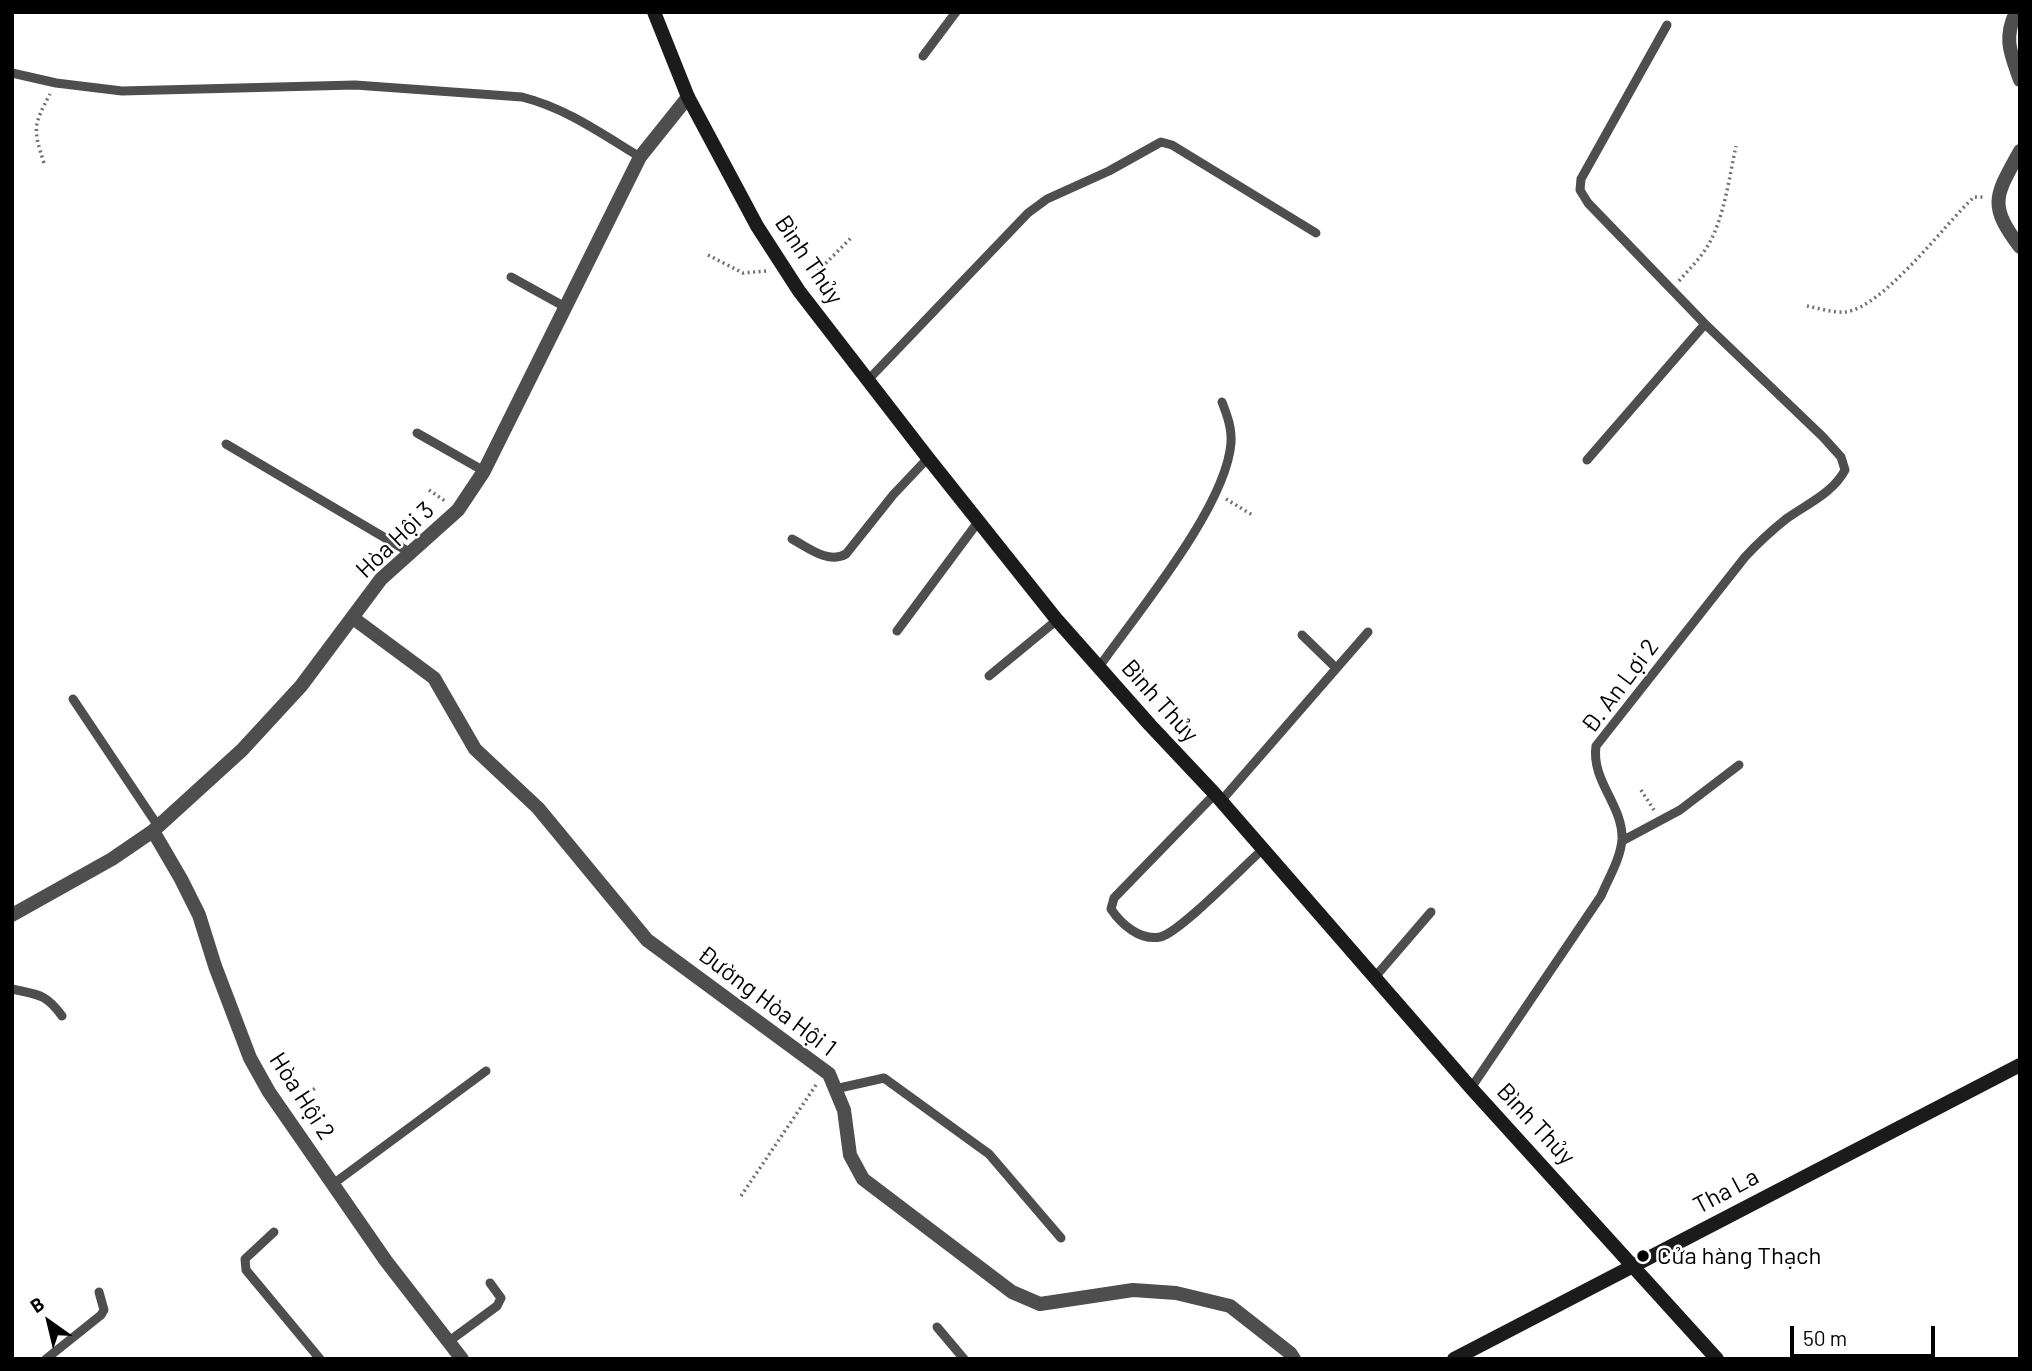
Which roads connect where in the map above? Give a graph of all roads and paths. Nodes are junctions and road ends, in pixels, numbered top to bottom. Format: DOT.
graph roads {
  1 [pos="654,12"];
  2 [pos="956,12"];
  3 [pos="2016,12"];
  4 [pos="1667,25"];
  5 [pos="923,56"];
  6 [pos="12,73"];
  7 [pos="2020,80"];
  8 [pos="56,83"];
  9 [pos="688,97"];
  10 [pos="1736,146"];
  11 [pos="2020,151"];
  12 [pos="639,157"];
  13 [pos="44,163"];
  14 [pos="1997,200"];
  15 [pos="1316,233"];
  16 [pos="851,238"];
  17 [pos="2020,247"];
  18 [pos="708,255"];
  19 [pos="785,268"];
  20 [pos="511,277"];
  21 [pos="1670,290"];
  22 [pos="799,291"];
  23 [pos="1807,306"];
  24 [pos="567,308"];
  25 [pos="1705,324"];
  26 [pos="868,380"];
  27 [pos="1222,402"];
  28 [pos="417,433"];
  29 [pos="226,444"];
  30 [pos="928,458"];
  31 [pos="1587,460"];
  32 [pos="484,471"];
  33 [pos="1215,492"];
  34 [pos="1254,516"];
  35 [pos="978,522"];
  36 [pos="792,540"];
  37 [pos="409,552"];
  38 [pos="353,618"];
  39 [pos="1057,620"];
  40 [pos="897,631"];
  41 [pos="1368,632"];
  42 [pos="1303,635"];
  43 [pos="1098,667"];
  44 [pos="1336,668"];
  45 [pos="989,676"];
  46 [pos="73,699"];
  47 [pos="1739,765"];
  48 [pos="1641,790"];
  49 [pos="1218,797"];
  50 [pos="1661,820"];
  51 [pos="155,828"];
  52 [pos="1622,841"];
  53 [pos="1263,849"];
  54 [pos="1430,912"];
  55 [pos="12,915"];
  56 [pos="1375,977"];
  57 [pos="12,989"];
  58 [pos="62,1016"];
  59 [pos="2020,1065"];
  60 [pos="486,1071"];
  61 [pos="825,1072"];
  62 [pos="317,1087"];
  63 [pos="1471,1088"];
  64 [pos="835,1089"];
  65 [pos="282,1111"];
  66 [pos="333,1184"];
  67 [pos="741,1196"];
  68 [pos="274,1232"];
  69 [pos="1061,1238"];
  70 [pos="1634,1265"];
  71 [pos="490,1283"];
  72 [pos="99,1292"];
  73 [pos="937,1327"];
  74 [pos="448,1342"];
  75 [pos="46,1359"];
  76 [pos="320,1359"];
  77 [pos="462,1359"];
  78 [pos="964,1359"];
  79 [pos="1294,1359"];
  80 [pos="1454,1359"];
  81 [pos="1717,1359"];
  1 -- 9 [label="main road, Bình Thủy"];
  2 -- 5 [label="lane"];
  3 -- 7 [label="street"];
  4 -- 21 [label="lane"];
  6 -- 8 [label="lane"];
  8 -- 12 [label="lane"];
  8 -- 13 [label="path"];
  9 -- 12 [label="street, Hòa Hội 3"];
  9 -- 19 [label="main road, Bình Thủy"];
  10 -- 21 [label="path"];
  11 -- 14 [label="street"];
  12 -- 24 [label="street, Hòa Hội 3"];
  14 -- 17 [label="street"];
  14 -- 23 [label="path"];
  15 -- 26 [label="lane"];
  16 -- 22 [label="path"];
  18 -- 19 [label="path"];
  19 -- 22 [label="main road, Bình Thủy"];
  20 -- 24 [label="lane"];
  21 -- 25 [label="lane"];
  22 -- 26 [label="main road, Bình Thủy"];
  24 -- 32 [label="street, Hòa Hội 3"];
  25 -- 31 [label="lane"];
  25 -- 52 [label="lane, Đ. An Lợi 2"];
  26 -- 30 [label="main road, Bình Thủy"];
  27 -- 33 [label="lane"];
  28 -- 32 [label="lane"];
  29 -- 37 [label="lane"];
  30 -- 35 [label="main road, Bình Thủy"];
  30 -- 36 [label="lane"];
  32 -- 37 [label="street, Hòa Hội 3"];
  33 -- 34 [label="path"];
  33 -- 43 [label="lane"];
  35 -- 39 [label="main road, Bình Thủy"];
  35 -- 40 [label="lane"];
  37 -- 38 [label="street, Hòa Hội 3"];
  38 -- 51 [label="street, Hòa Hội 3"];
  38 -- 61 [label="street, Đường Hòa Hội 1"];
  39 -- 43 [label="main road, Bình Thủy"];
  39 -- 45 [label="lane"];
  41 -- 44 [label="lane"];
  42 -- 44 [label="lane"];
  43 -- 49 [label="main road, Bình Thủy"];
  44 -- 49 [label="lane"];
  46 -- 51 [label="lane"];
  47 -- 50 [label="lane"];
  48 -- 50 [label="path"];
  49 -- 53 [label="main road, Bình Thủy"];
  49 -- 53 [label="lane"];
  50 -- 52 [label="lane"];
  51 -- 55 [label="street, Hòa Hội 3"];
  51 -- 65 [label="street, Hòa Hội 2"];
  52 -- 63 [label="lane"];
  53 -- 56 [label="main road, Bình Thủy"];
  54 -- 56 [label="lane"];
  56 -- 63 [label="main road, Bình Thủy"];
  57 -- 58 [label="lane"];
  59 -- 70 [label="main road, Tha La"];
  60 -- 66 [label="lane"];
  61 -- 64 [label="street, Đường Hòa Hội 1"];
  61 -- 67 [label="path"];
  62 -- 65 [label="path"];
  63 -- 70 [label="main road, Bình Thủy"];
  64 -- 69 [label="lane"];
  64 -- 79 [label="street, Đường Hòa Hội 1"];
  65 -- 66 [label="street, Hòa Hội 2"];
  66 -- 74 [label="street, Hòa Hội 2"];
  68 -- 76 [label="lane"];
  70 -- 80 [label="main road, Tha La"];
  70 -- 81 [label="main road, Bình Thủy"];
  71 -- 74 [label="lane"];
  72 -- 75 [label="lane"];
  73 -- 78 [label="lane"];
  74 -- 77 [label="street, Hòa Hội 2"];
}
